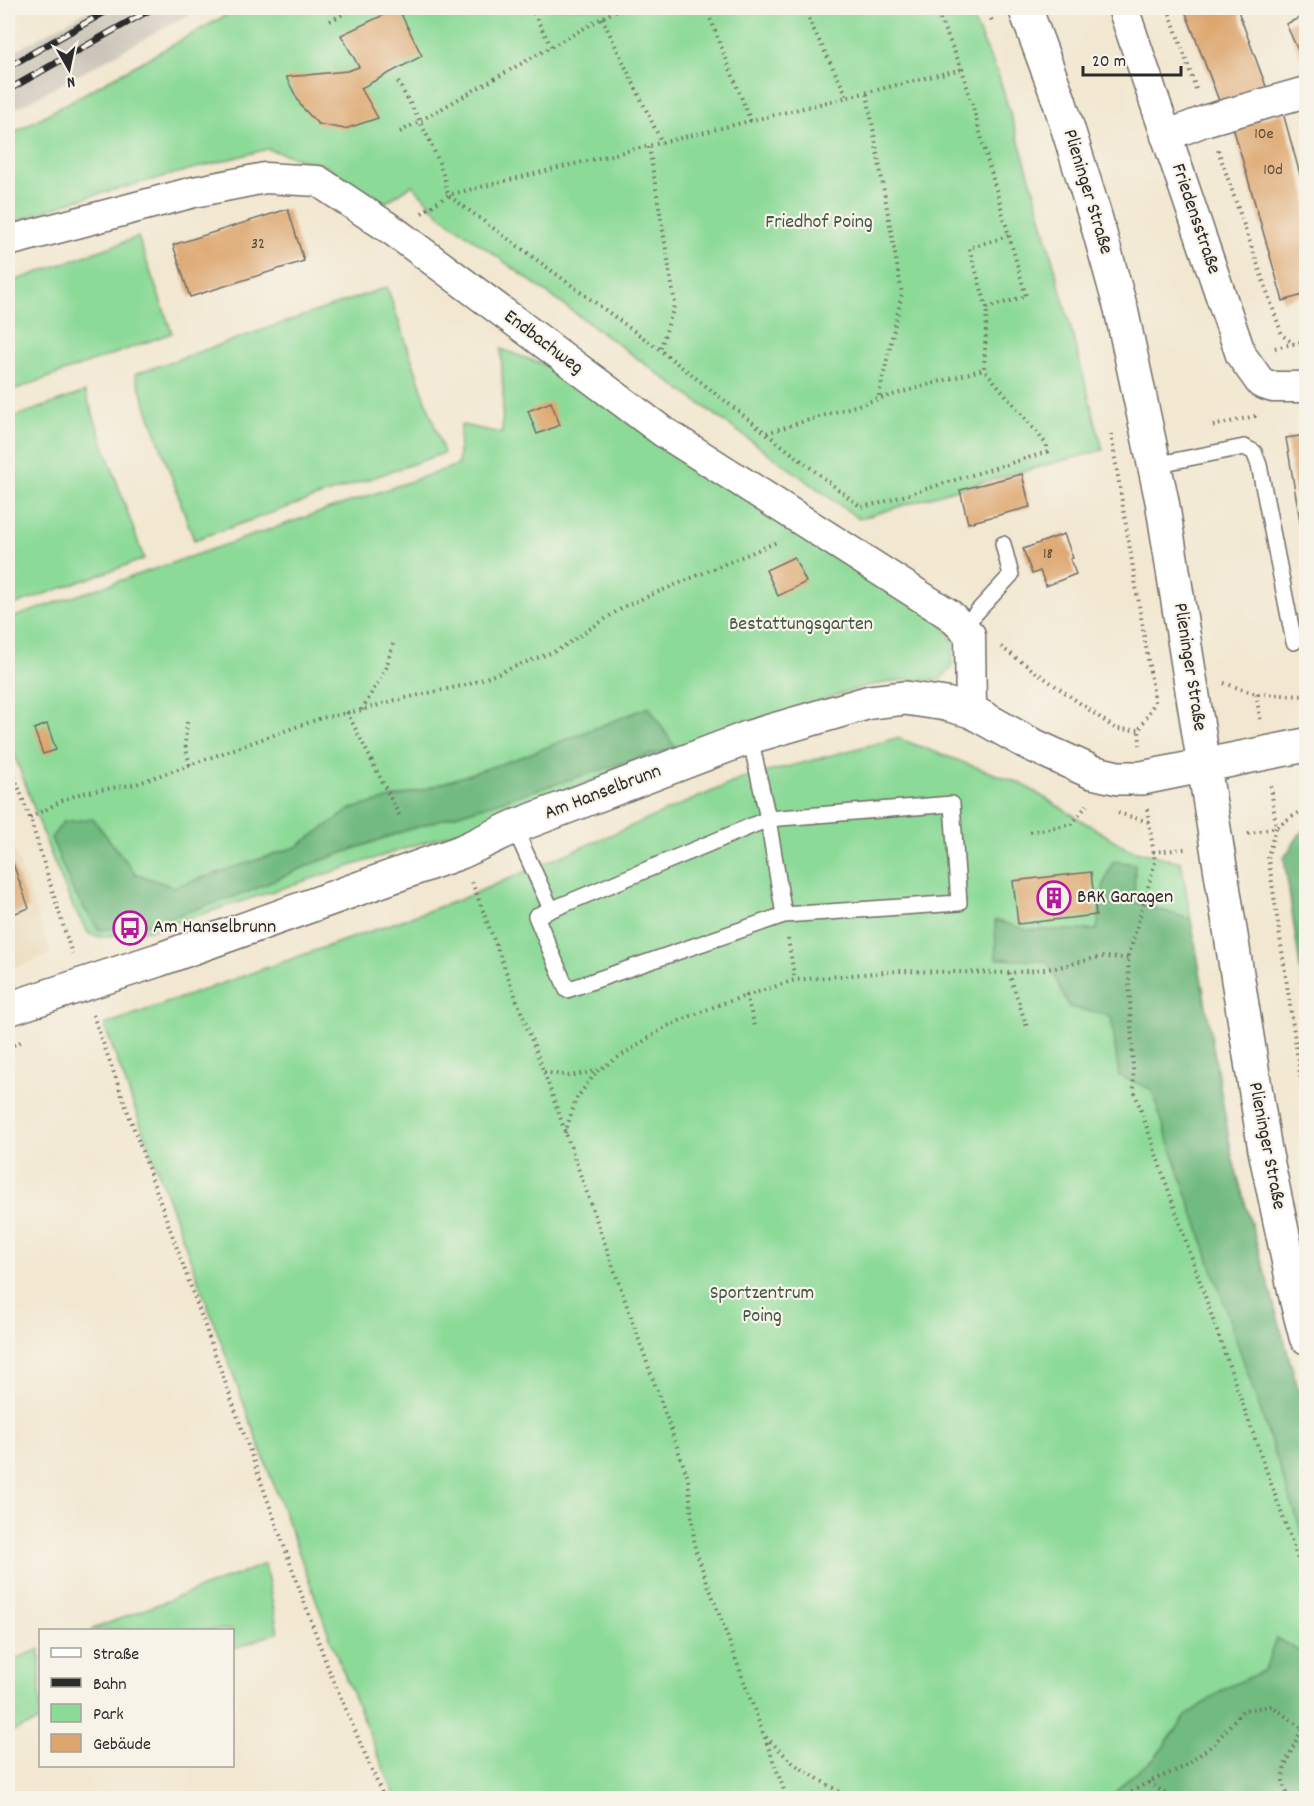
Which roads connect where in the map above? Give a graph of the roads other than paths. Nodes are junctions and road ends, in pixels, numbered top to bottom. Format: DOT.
graph roads {
  1 [pos="1025,8"];
  2 [pos="1123,8"];
  3 [pos="1306,92"];
  4 [pos="1166,136"];
  5 [pos="8,241"];
  6 [pos="1306,387"];
  7 [pos="1154,465"];
  8 [pos="1003,544"];
  9 [pos="967,631"];
  10 [pos="1294,642"];
  11 [pos="971,711"];
  12 [pos="750,737"];
  13 [pos="1306,745"];
  14 [pos="1204,766"];
  15 [pos="768,819"];
  16 [pos="514,827"];
  17 [pos="551,909"];
  18 [pos="784,915"];
  19 [pos="8,1009"];
  20 [pos="1306,1337"];
  1 -- 7 [label="street, Plieninger Straße"];
  2 -- 4 [label="street, Friedensstraße"];
  3 -- 4 [label="street"];
  4 -- 6 [label="street, Friedensstraße"];
  5 -- 9 [label="street, Endbachweg"];
  7 -- 10 [label="lane"];
  7 -- 14 [label="street, Plieninger Straße"];
  8 -- 9 [label="lane"];
  9 -- 11 [label="street"];
  11 -- 12 [label="street, Am Hanselbrunn"];
  11 -- 14 [label="street, Am Hanselbrunn"];
  12 -- 15 [label="lane"];
  12 -- 16 [label="street, Am Hanselbrunn"];
  13 -- 14 [label="street, Am Hanselbrunn"];
  14 -- 20 [label="street, Plieninger Straße"];
  15 -- 17 [label="lane"];
  15 -- 18 [label="lane"];
  15 -- 18 [label="lane"];
  16 -- 17 [label="lane"];
  16 -- 19 [label="street, Am Hanselbrunn"];
  17 -- 18 [label="lane"];
}
